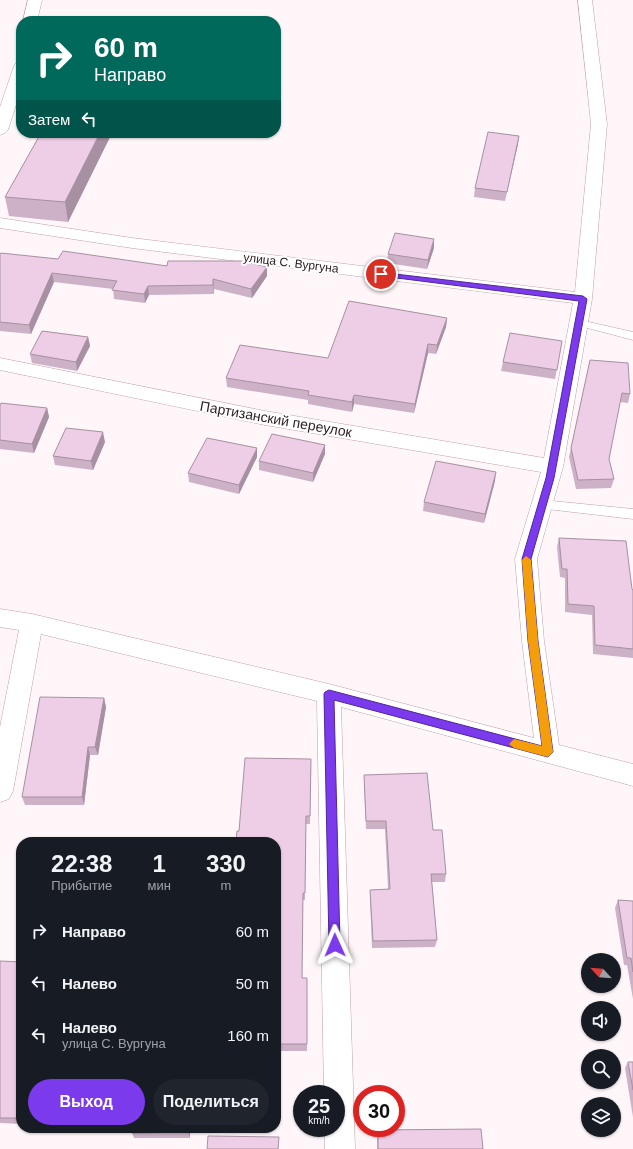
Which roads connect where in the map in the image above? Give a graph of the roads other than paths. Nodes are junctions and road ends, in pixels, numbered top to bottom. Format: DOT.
graph roads {
  1 [pos="35,0"];
  2 [pos="585,0"];
  3 [pos="31,16"];
  4 [pos="16,81"];
  5 [pos="0,130"];
  6 [pos="0,223"];
  7 [pos="583,299"];
  8 [pos="580,323"];
  9 [pos="633,336"];
  10 [pos="0,364"];
  11 [pos="552,467"];
  12 [pos="542,505"];
  13 [pos="633,514"];
  14 [pos="0,618"];
  15 [pos="32,623"];
  16 [pos="329,694"];
  17 [pos="548,752"];
  18 [pos="633,775"];
  19 [pos="0,791"];
  20 [pos="340,1149"];
  1 -- 3 [label="street"];
  2 -- 7 [label="street"];
  4 -- 5 [label="street"];
  6 -- 7 [label="street, улица С. Вургуна"];
  7 -- 8 [label="street"];
  8 -- 9 [label="lane"];
  8 -- 11 [label="street"];
  10 -- 11 [label="street, Партизанский переулок"];
  11 -- 12 [label="street"];
  12 -- 13 [label="lane"];
  12 -- 17 [label="street"];
  14 -- 15 [label="street"];
  15 -- 16 [label="street"];
  15 -- 19 [label="street"];
  16 -- 17 [label="street"];
  16 -- 20 [label="street"];
  17 -- 18 [label="street"];
}
